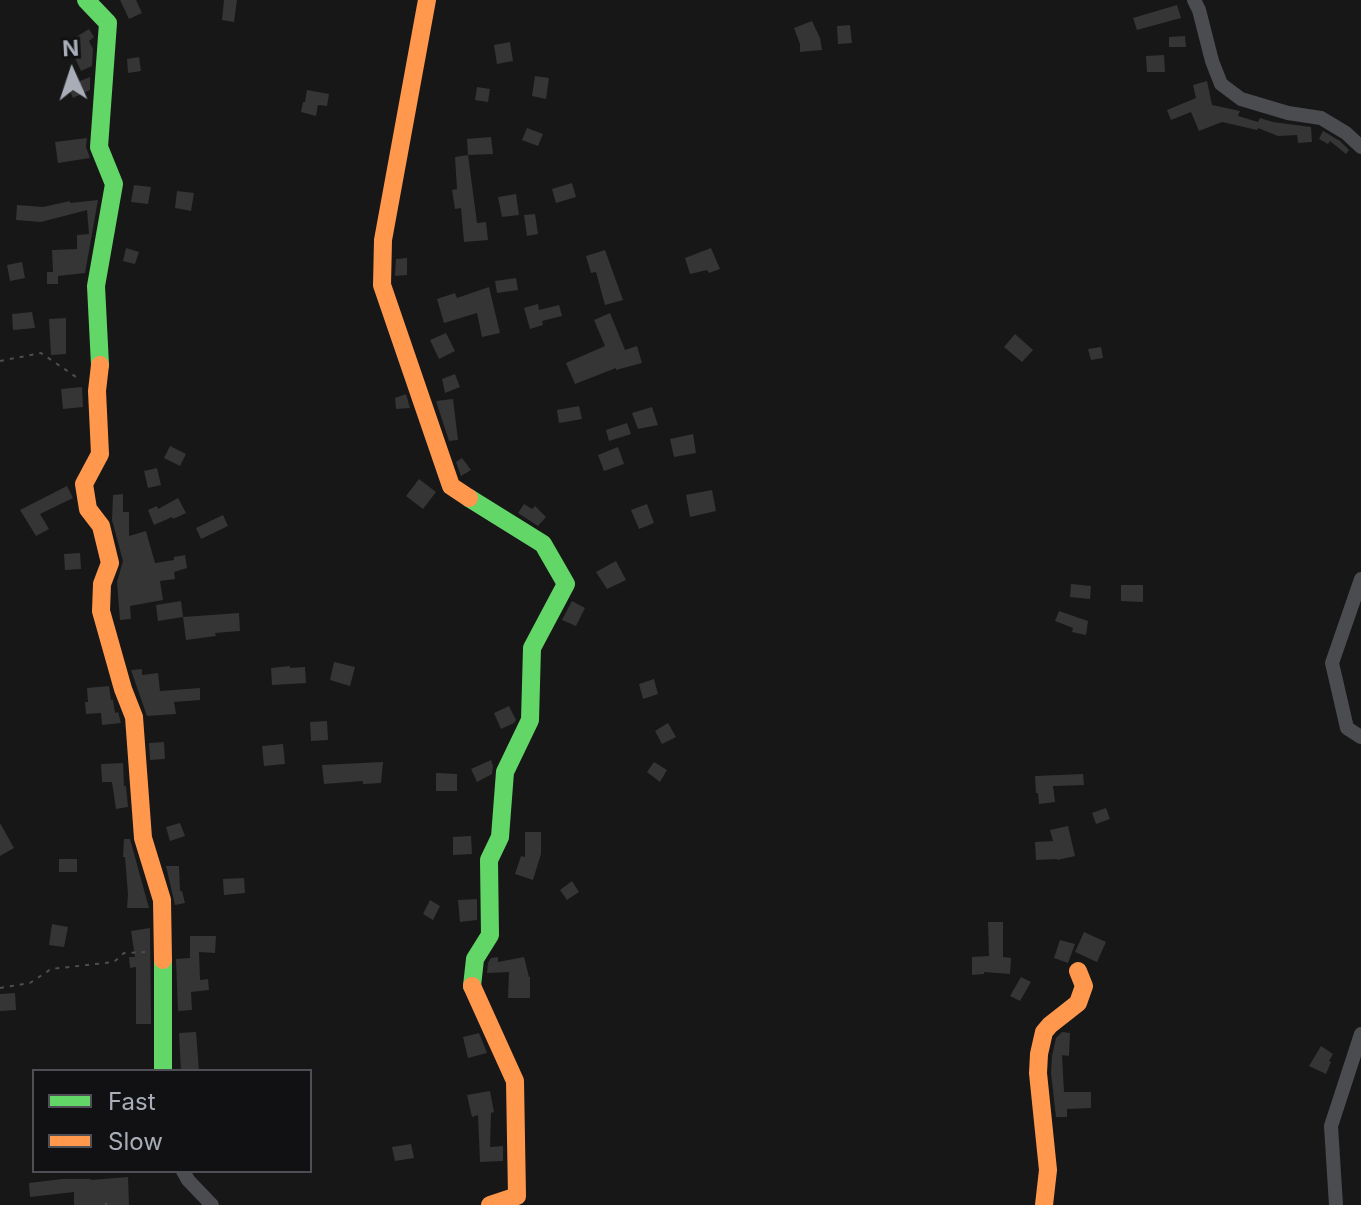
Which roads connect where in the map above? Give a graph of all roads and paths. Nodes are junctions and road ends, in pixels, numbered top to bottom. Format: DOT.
graph roads {
  1 [pos="86,0"];
  2 [pos="427,0"];
  3 [pos="1194,0"];
  4 [pos="1361,147"];
  5 [pos="0,361"];
  6 [pos="97,391"];
  7 [pos="1361,579"];
  8 [pos="1361,737"];
  9 [pos="162,951"];
  10 [pos="1078,971"];
  11 [pos="0,988"];
  12 [pos="1361,1034"];
  13 [pos="163,1069"];
  14 [pos="184,1173"];
  15 [pos="212,1205"];
  16 [pos="490,1205"];
  17 [pos="1044,1205"];
  18 [pos="1336,1205"];
  1 -- 6 [label="street"];
  2 -- 16 [label="street"];
  3 -- 4 [label="street"];
  5 -- 6 [label="path"];
  6 -- 9 [label="street"];
  7 -- 8 [label="street"];
  9 -- 11 [label="path"];
  9 -- 13 [label="street"];
  10 -- 17 [label="street"];
  12 -- 18 [label="street"];
  14 -- 15 [label="street"];
}
